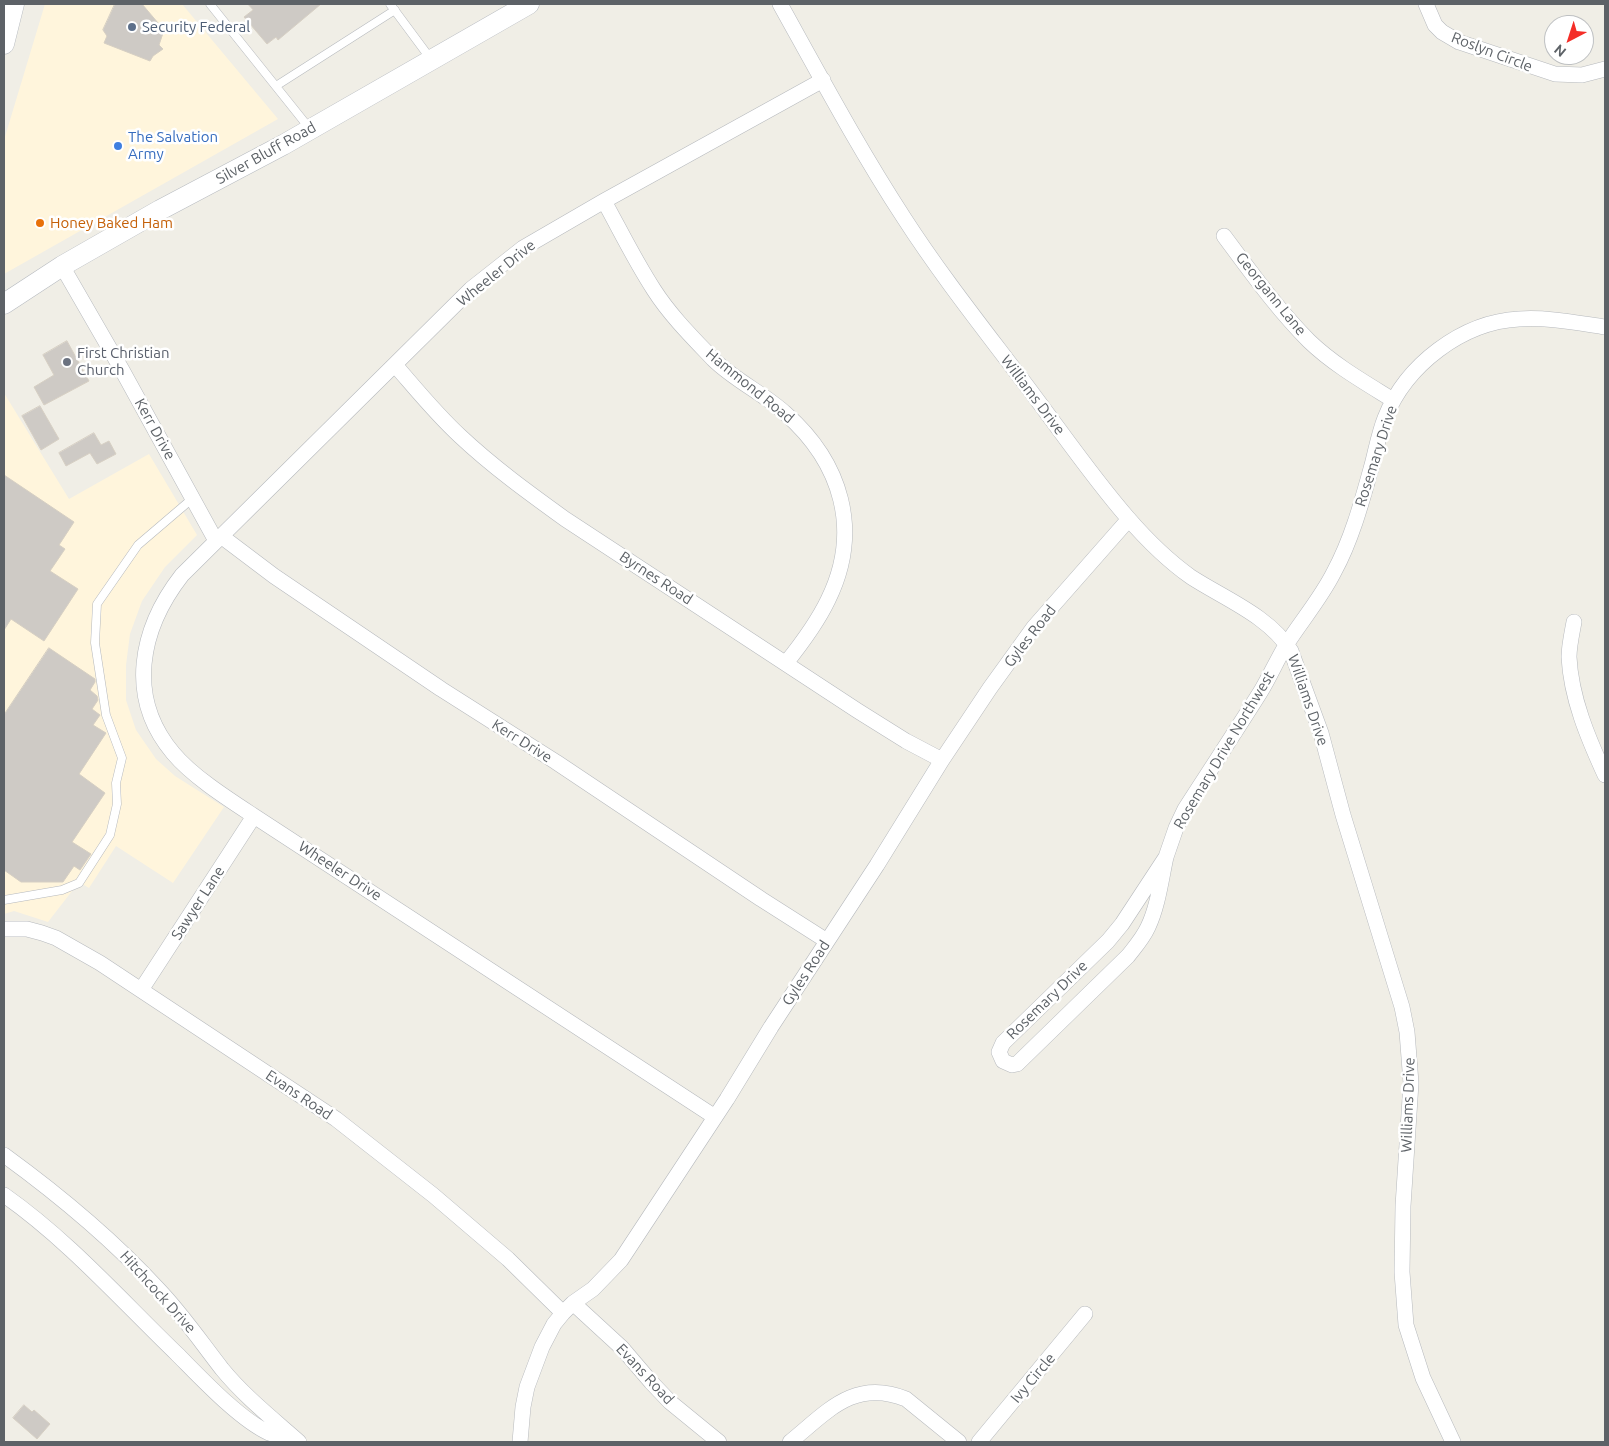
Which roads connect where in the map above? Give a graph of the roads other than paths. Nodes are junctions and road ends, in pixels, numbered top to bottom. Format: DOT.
graph roads {
  1 [pos="14,4"];
  2 [pos="210,4"];
  3 [pos="530,4"];
  4 [pos="780,4"];
  5 [pos="1426,4"];
  6 [pos="392,7"];
  7 [pos="4,44"];
  8 [pos="431,60"];
  9 [pos="1605,70"];
  10 [pos="822,80"];
  11 [pos="276,86"];
  12 [pos="310,129"];
  13 [pos="604,200"];
  14 [pos="1224,236"];
  15 [pos="62,266"];
  16 [pos="4,304"];
  17 [pos="1605,327"];
  18 [pos="395,365"];
  19 [pos="1393,400"];
  20 [pos="193,498"];
  21 [pos="1129,519"];
  22 [pos="219,538"];
  23 [pos="1574,622"];
  24 [pos="1287,644"];
  25 [pos="786,663"];
  26 [pos="942,760"];
  27 [pos="1605,775"];
  28 [pos="254,816"];
  29 [pos="1166,857"];
  30 [pos="4,900"];
  31 [pos="4,929"];
  32 [pos="827,941"];
  33 [pos="141,990"];
  34 [pos="715,1117"];
  35 [pos="4,1155"];
  36 [pos="4,1195"];
  37 [pos="568,1308"];
  38 [pos="1085,1314"];
  39 [pos="298,1442"];
  40 [pos="520,1442"];
  41 [pos="719,1442"];
  42 [pos="790,1442"];
  43 [pos="959,1442"];
  44 [pos="979,1442"];
  45 [pos="1453,1442"];
  1 -- 7 [label="street"];
  2 -- 11 [label="lane"];
  3 -- 8 [label="street, Silver Bluff Road"];
  4 -- 10 [label="street, Williams Drive"];
  5 -- 9 [label="street, Roslyn Circle"];
  6 -- 8 [label="lane"];
  6 -- 11 [label="lane"];
  8 -- 12 [label="street, Silver Bluff Road"];
  10 -- 13 [label="street, Wheeler Drive"];
  10 -- 21 [label="street, Williams Drive"];
  11 -- 12 [label="lane"];
  12 -- 15 [label="street, Silver Bluff Road"];
  13 -- 18 [label="street, Wheeler Drive"];
  13 -- 25 [label="street, Hammond Road"];
  14 -- 19 [label="street, Georgann Lane"];
  15 -- 16 [label="street, Silver Bluff Road"];
  15 -- 20 [label="street, Kerr Drive"];
  17 -- 19 [label="street, Rosemary Drive"];
  18 -- 22 [label="street, Wheeler Drive"];
  18 -- 25 [label="street, Byrnes Road"];
  19 -- 24 [label="street, Rosemary Drive"];
  20 -- 22 [label="street, Kerr Drive"];
  20 -- 30 [label="lane"];
  21 -- 24 [label="street, Williams Drive"];
  21 -- 26 [label="street, Gyles Road"];
  22 -- 28 [label="street, Wheeler Drive"];
  22 -- 32 [label="street, Kerr Drive"];
  23 -- 27 [label="street"];
  24 -- 29 [label="street, Rosemary Drive Northwest"];
  24 -- 45 [label="street, Williams Drive"];
  25 -- 26 [label="street, Byrnes Road"];
  26 -- 32 [label="street, Gyles Road"];
  28 -- 33 [label="street, Sawyer Lane"];
  28 -- 34 [label="street, Wheeler Drive"];
  29 -- 29 [label="street, Rosemary Drive"];
  31 -- 33 [label="street, Evans Road"];
  32 -- 34 [label="street, Gyles Road"];
  33 -- 37 [label="street, Evans Road"];
  34 -- 37 [label="street, Gyles Road"];
  35 -- 39 [label="street, Hitchcock Drive"];
  36 -- 39 [label="street, Hitchcock Drive"];
  37 -- 40 [label="street, Gyles Road"];
  37 -- 41 [label="street, Evans Road"];
  38 -- 44 [label="street, Ivy Circle"];
  42 -- 43 [label="street"];
}
